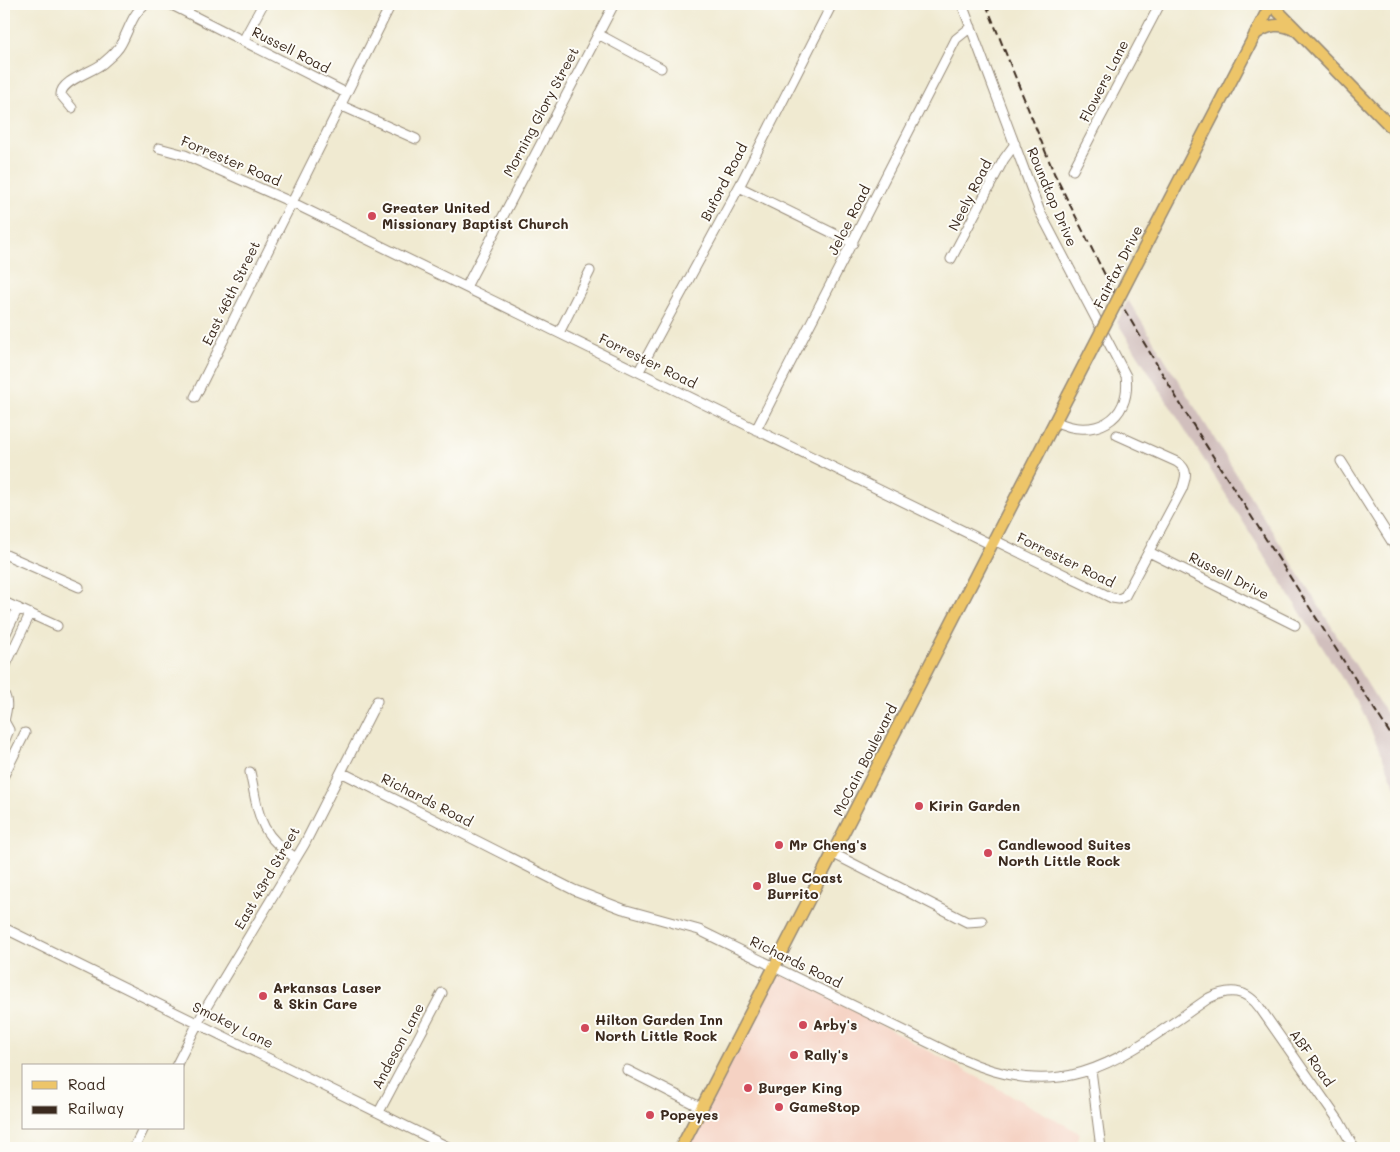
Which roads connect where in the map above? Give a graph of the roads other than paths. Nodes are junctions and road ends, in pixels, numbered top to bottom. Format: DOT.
graph roads {
  1 [pos="145,4"];
  2 [pos="170,4"];
  3 [pos="263,4"];
  4 [pos="391,4"];
  5 [pos="614,4"];
  6 [pos="832,4"];
  7 [pos="962,4"];
  8 [pos="1160,4"];
  9 [pos="1271,4"];
  10 [pos="971,27"];
  11 [pos="1299,32"];
  12 [pos="598,34"];
  13 [pos="1255,34"];
  14 [pos="243,41"];
  15 [pos="661,68"];
  16 [pos="346,93"];
  17 [pos="340,105"];
  18 [pos="72,108"];
  19 [pos="1394,124"];
  20 [pos="416,139"];
  21 [pos="1015,144"];
  22 [pos="159,148"];
  23 [pos="1073,170"];
  24 [pos="739,187"];
  25 [pos="291,202"];
  26 [pos="853,242"];
  27 [pos="951,259"];
  28 [pos="590,271"];
  29 [pos="466,287"];
  30 [pos="559,333"];
  31 [pos="639,371"];
  32 [pos="195,396"];
  33 [pos="1055,421"];
  34 [pos="756,430"];
  35 [pos="1117,435"];
  36 [pos="1341,461"];
  37 [pos="993,543"];
  38 [pos="1396,548"];
  39 [pos="1150,552"];
  40 [pos="4,554"];
  41 [pos="80,587"];
  42 [pos="4,602"];
  43 [pos="18,608"];
  44 [pos="30,614"];
  45 [pos="1295,625"];
  46 [pos="57,626"];
  47 [pos="4,637"];
  48 [pos="4,669"];
  49 [pos="4,694"];
  50 [pos="377,701"];
  51 [pos="4,721"];
  52 [pos="6,739"];
  53 [pos="250,772"];
  54 [pos="341,772"];
  55 [pos="4,775"];
  56 [pos="834,854"];
  57 [pos="296,858"];
  58 [pos="982,921"];
  59 [pos="4,928"];
  60 [pos="775,967"];
  61 [pos="1238,991"];
  62 [pos="442,993"];
  63 [pos="198,1023"];
  64 [pos="177,1064"];
  65 [pos="628,1070"];
  66 [pos="1091,1070"];
  67 [pos="702,1108"];
  68 [pos="379,1112"];
  69 [pos="143,1130"];
  70 [pos="134,1148"];
  71 [pos="450,1148"];
  72 [pos="681,1148"];
  73 [pos="1101,1148"];
  74 [pos="1354,1148"];
  1 -- 18 [label="street"];
  2 -- 14 [label="street, Russell Road"];
  3 -- 14 [label="street"];
  4 -- 16 [label="street"];
  5 -- 12 [label="street, Morning Glory Street"];
  6 -- 24 [label="street, Buford Road"];
  7 -- 10 [label="street, Roundtop Drive"];
  8 -- 23 [label="street, Flowers Lane"];
  9 -- 11 [label="main road"];
  9 -- 13 [label="main road, Fairfax Drive"];
  10 -- 21 [label="street, Roundtop Drive"];
  10 -- 26 [label="street, Jelce Road"];
  11 -- 13 [label="main road"];
  11 -- 19 [label="main road"];
  12 -- 15 [label="street"];
  12 -- 29 [label="street, Morning Glory Street"];
  13 -- 33 [label="main road, Fairfax Drive, bridge"];
  14 -- 16 [label="street, Russell Road"];
  16 -- 17 [label="street"];
  17 -- 20 [label="street"];
  17 -- 25 [label="street, Forrester Road"];
  21 -- 27 [label="street, Neely Road"];
  21 -- 33 [label="street, Roundtop Drive"];
  22 -- 25 [label="street, Forrester Road"];
  24 -- 26 [label="street"];
  24 -- 31 [label="street, Buford Road"];
  25 -- 29 [label="street, Forrester Road"];
  25 -- 32 [label="street, East 46th Street"];
  26 -- 34 [label="street, Jelce Road"];
  28 -- 30 [label="street"];
  29 -- 30 [label="street, Forrester Road"];
  30 -- 31 [label="street, Forrester Road"];
  31 -- 34 [label="street, Forrester Road"];
  33 -- 37 [label="main road, Fairfax Drive"];
  34 -- 37 [label="street, Forrester Road"];
  35 -- 39 [label="street"];
  36 -- 38 [label="street"];
  37 -- 39 [label="street, Forrester Road"];
  37 -- 56 [label="main road, McCain Boulevard"];
  39 -- 45 [label="street, Russell Drive"];
  40 -- 41 [label="street"];
  42 -- 43 [label="street"];
  43 -- 44 [label="street"];
  43 -- 47 [label="street"];
  44 -- 46 [label="street"];
  44 -- 48 [label="street"];
  49 -- 51 [label="street"];
  50 -- 54 [label="street, East 43rd Street"];
  51 -- 52 [label="street"];
  52 -- 55 [label="street"];
  53 -- 57 [label="street"];
  54 -- 57 [label="street, East 43rd Street"];
  54 -- 60 [label="street, Richards Road"];
  56 -- 58 [label="street"];
  56 -- 60 [label="main road, McCain Boulevard"];
  57 -- 63 [label="street, East 43rd Street"];
  59 -- 63 [label="street, Smokey Lane"];
  60 -- 66 [label="street, Richards Road"];
  60 -- 67 [label="main road, McCain Boulevard"];
  61 -- 66 [label="street, Richards Road"];
  61 -- 74 [label="street, ABF Road"];
  62 -- 68 [label="street, Andeson Lane"];
  63 -- 64 [label="street, East 43rd Street"];
  63 -- 68 [label="street, Smokey Lane"];
  65 -- 67 [label="street"];
  66 -- 73 [label="street"];
  67 -- 72 [label="main road, McCain Boulevard"];
  68 -- 71 [label="street, Smokey Lane"];
  69 -- 70 [label="street"];
}
